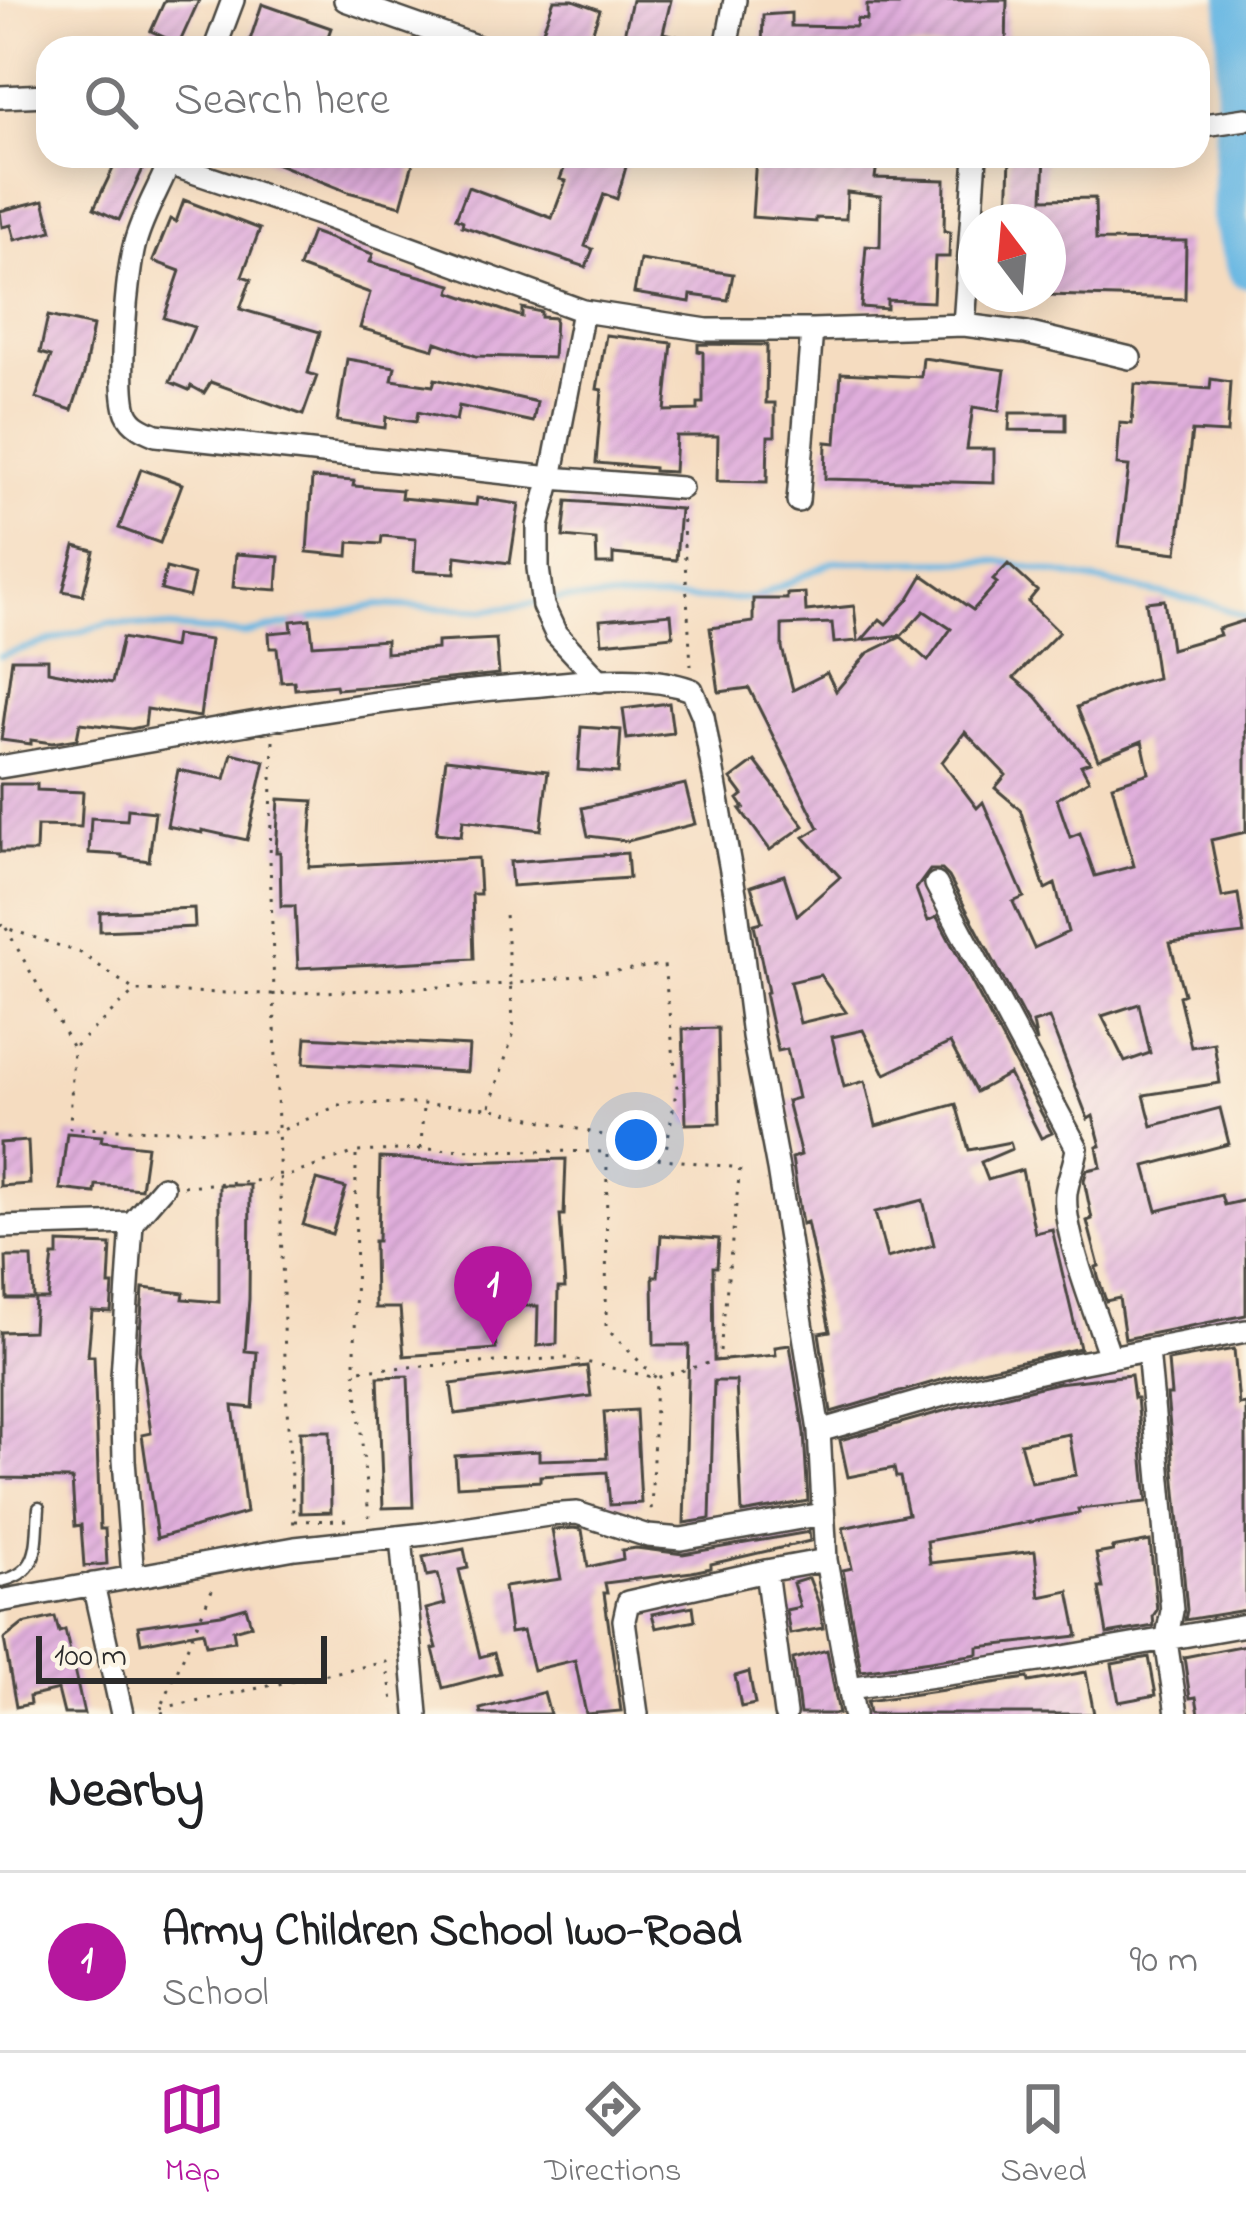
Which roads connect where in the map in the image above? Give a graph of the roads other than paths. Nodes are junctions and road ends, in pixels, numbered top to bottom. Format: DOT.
graph roads {
  1 [pos="233,0"];
  2 [pos="345,0"];
  3 [pos="735,0"];
  4 [pos="219,36"];
  5 [pos="447,36"];
  6 [pos="728,36"];
  7 [pos="36,96"];
  8 [pos="0,97"];
  9 [pos="1241,120"];
  10 [pos="1210,124"];
  11 [pos="167,168"];
  12 [pos="193,168"];
  13 [pos="975,168"];
  14 [pos="583,311"];
  15 [pos="964,325"];
  16 [pos="812,330"];
  17 [pos="1130,358"];
  18 [pos="551,478"];
  19 [pos="681,488"];
  20 [pos="798,501"];
  21 [pos="600,681"];
  22 [pos="0,767"];
  23 [pos="936,884"];
  24 [pos="163,1187"];
  25 [pos="132,1223"];
  26 [pos="0,1227"];
  27 [pos="1246,1331"];
  28 [pos="1148,1349"];
  29 [pos="1110,1357"];
  30 [pos="819,1431"];
  31 [pos="39,1508"];
  32 [pos="823,1514"];
  33 [pos="401,1537"];
  34 [pos="826,1560"];
  35 [pos="766,1571"];
  36 [pos="133,1577"];
  37 [pos="0,1580"];
  38 [pos="93,1583"];
  39 [pos="0,1601"];
  40 [pos="1246,1625"];
  41 [pos="1166,1641"];
  42 [pos="849,1688"];
  43 [pos="122,1714"];
  44 [pos="417,1714"];
  45 [pos="637,1714"];
  46 [pos="785,1714"];
  47 [pos="854,1714"];
  48 [pos="1177,1714"];
  1 -- 4 [label="street"];
  2 -- 5 [label="street"];
  3 -- 6 [label="street"];
  7 -- 8 [label="street"];
  9 -- 10 [label="street"];
  11 -- 18 [label="street"];
  12 -- 14 [label="street"];
  13 -- 15 [label="street"];
  14 -- 16 [label="street"];
  14 -- 18 [label="street"];
  15 -- 16 [label="street"];
  15 -- 17 [label="street"];
  16 -- 20 [label="street"];
  18 -- 19 [label="street"];
  18 -- 21 [label="street"];
  21 -- 22 [label="street"];
  21 -- 30 [label="street"];
  23 -- 29 [label="street"];
  24 -- 25 [label="street"];
  25 -- 26 [label="street"];
  25 -- 36 [label="street"];
  27 -- 28 [label="street"];
  28 -- 29 [label="street"];
  28 -- 41 [label="street"];
  29 -- 30 [label="street"];
  30 -- 32 [label="street"];
  31 -- 37 [label="lane"];
  32 -- 33 [label="street"];
  32 -- 34 [label="street"];
  33 -- 36 [label="street"];
  33 -- 44 [label="street"];
  34 -- 35 [label="street"];
  34 -- 42 [label="street"];
  35 -- 45 [label="street"];
  35 -- 46 [label="street"];
  36 -- 38 [label="street"];
  38 -- 39 [label="street"];
  38 -- 43 [label="street"];
  40 -- 41 [label="street"];
  41 -- 42 [label="street"];
  41 -- 48 [label="street"];
  42 -- 47 [label="street"];
}
